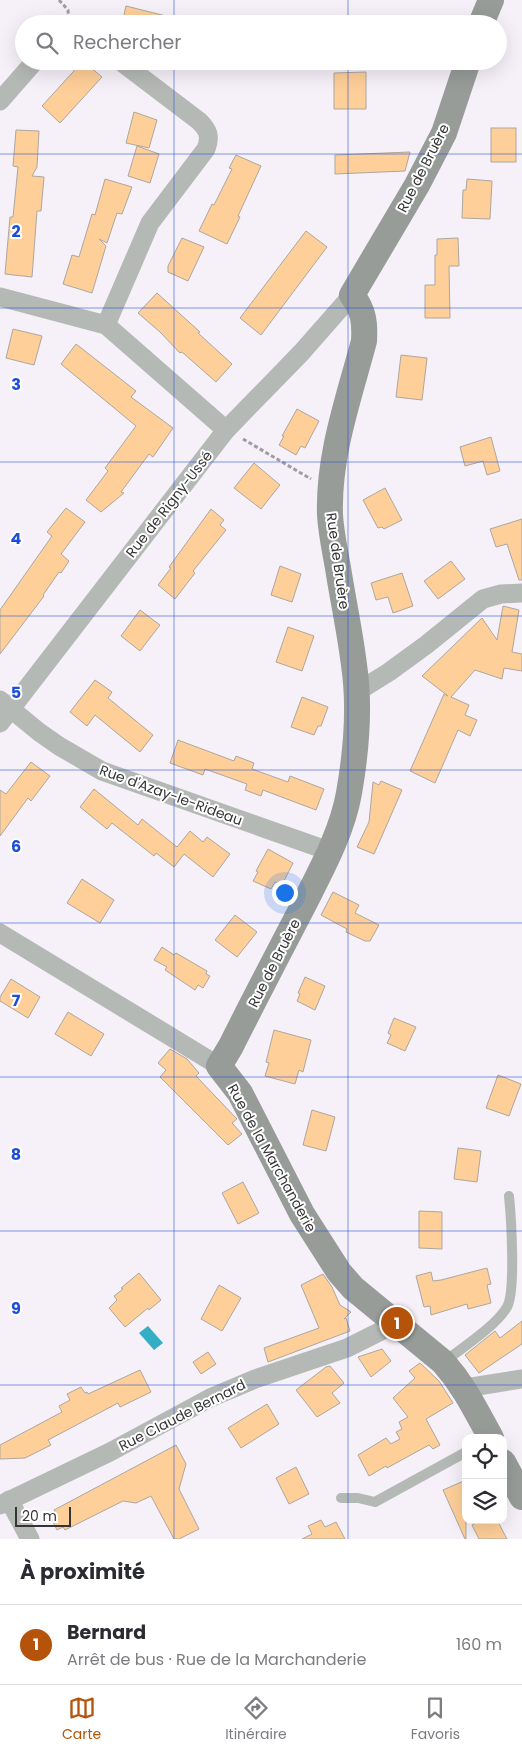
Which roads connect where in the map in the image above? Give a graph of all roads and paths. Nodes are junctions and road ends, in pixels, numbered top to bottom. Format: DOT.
graph roads {
  1 [pos="59,0"];
  2 [pos="484,0"];
  3 [pos="491,0"];
  4 [pos="68,15"];
  5 [pos="482,15"];
  6 [pos="485,15"];
  7 [pos="26,70"];
  8 [pos="132,70"];
  9 [pos="465,70"];
  10 [pos="0,101"];
  11 [pos="352,296"];
  12 [pos="0,297"];
  13 [pos="106,325"];
  14 [pos="226,430"];
  15 [pos="331,490"];
  16 [pos="522,593"];
  17 [pos="357,692"];
  18 [pos="4,711"];
  19 [pos="329,851"];
  20 [pos="0,933"];
  21 [pos="219,1066"];
  22 [pos="509,1196"];
  23 [pos="397,1323"];
  24 [pos="443,1362"];
  25 [pos="522,1378"];
  26 [pos="465,1388"];
  27 [pos="489,1434"];
  28 [pos="462,1454"];
  29 [pos="507,1469"];
  30 [pos="522,1497"];
  31 [pos="341,1498"];
  32 [pos="5,1503"];
  33 [pos="30,1539"];
  1 -- 4 [label="path"];
  2 -- 5 [label="street"];
  3 -- 6 [label="street"];
  7 -- 10 [label="street"];
  8 -- 13 [label="street"];
  9 -- 11 [label="street, Rue de Bruère"];
  11 -- 14 [label="street, Rue de Rigny-Ussé"];
  11 -- 15 [label="street, Rue de Bruère"];
  12 -- 13 [label="street"];
  13 -- 14 [label="street"];
  14 -- 15 [label="path"];
  14 -- 18 [label="street, Rue de Rigny-Ussé"];
  15 -- 17 [label="street, Rue de Bruère"];
  16 -- 17 [label="street"];
  17 -- 19 [label="street, Rue de Bruère"];
  18 -- 19 [label="street, Rue d'Azay-le-Rideau"];
  19 -- 21 [label="street, Rue de Bruère"];
  20 -- 21 [label="street, Rue de la Marchanderie"];
  21 -- 23 [label="street, Rue de la Marchanderie"];
  22 -- 24 [label="lane"];
  23 -- 24 [label="street, Rue de la Marchanderie"];
  23 -- 32 [label="street, Rue Claude Bernard"];
  24 -- 26 [label="street, Rue de la Marchanderie"];
  25 -- 26 [label="street"];
  26 -- 27 [label="street, Rue de la Marchanderie"];
  28 -- 31 [label="lane"];
  29 -- 30 [label="street"];
  32 -- 33 [label="street"];
}
